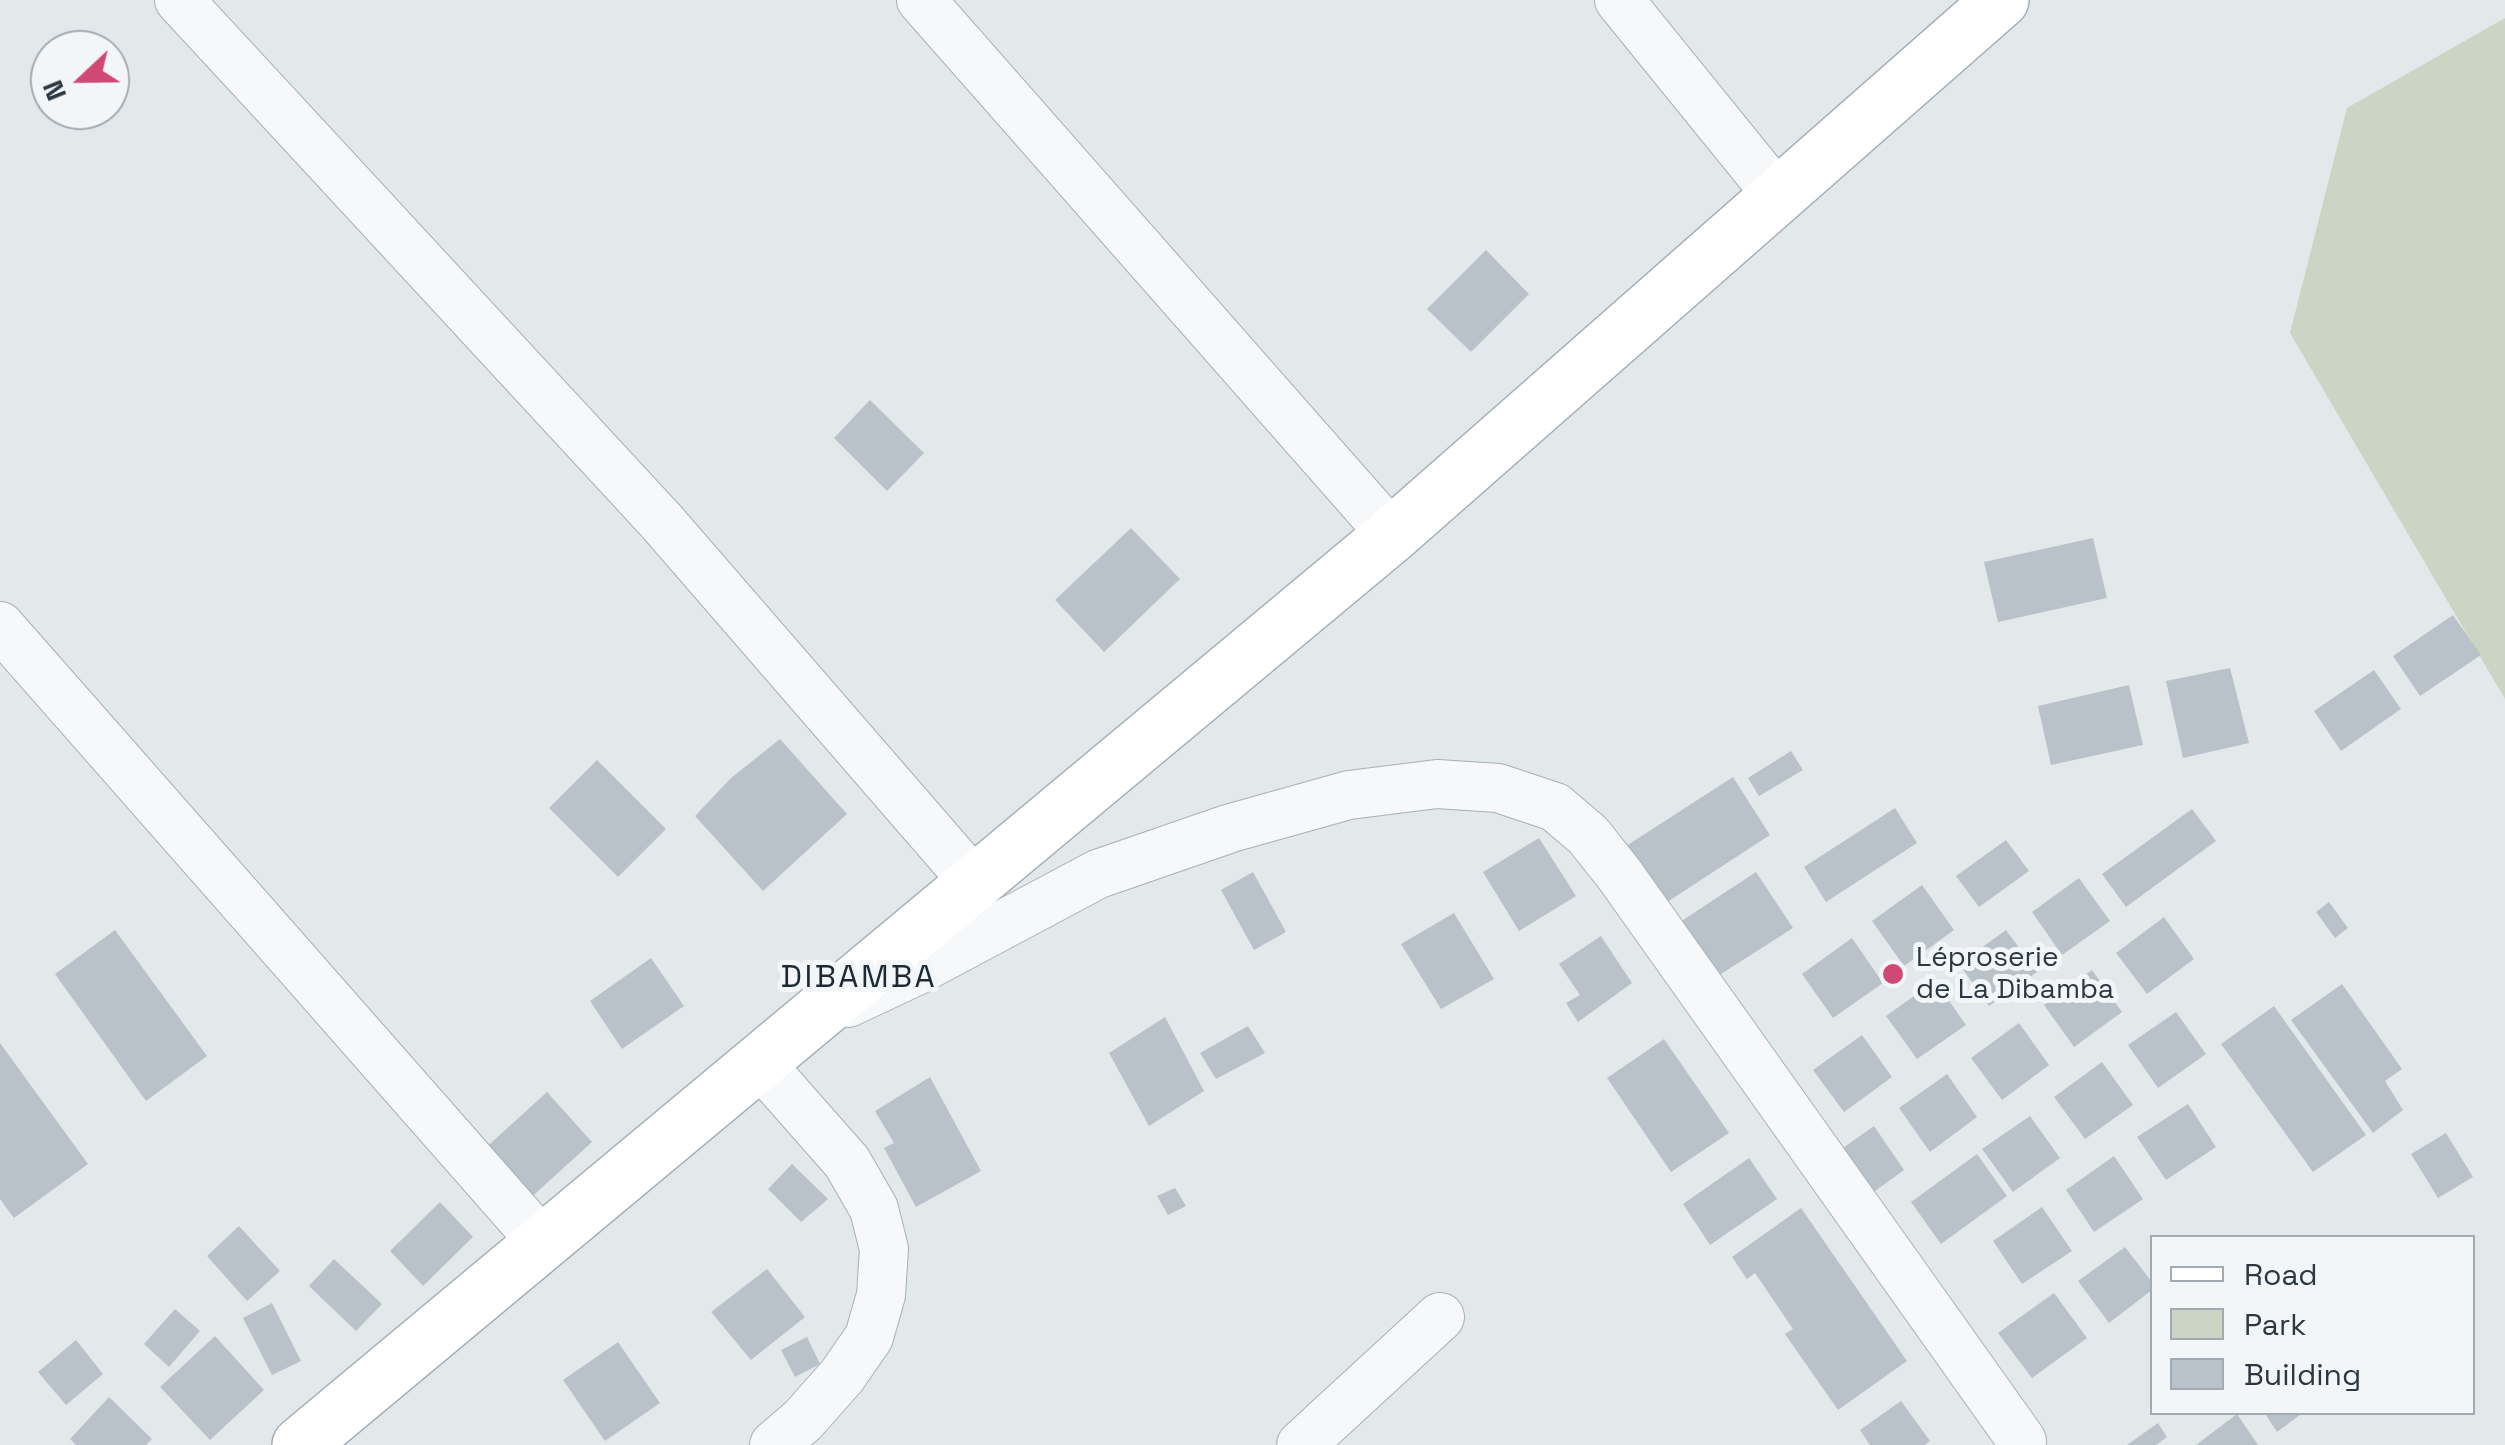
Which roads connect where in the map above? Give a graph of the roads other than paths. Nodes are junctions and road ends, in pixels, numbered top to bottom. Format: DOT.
graph roads {
  1 [pos="179,0"];
  2 [pos="920,0"];
  3 [pos="1619,0"];
  4 [pos="2001,0"];
  5 [pos="1778,196"];
  6 [pos="1392,534"];
  7 [pos="0,626"];
  8 [pos="974,882"];
  9 [pos="800,1027"];
  10 [pos="758,1062"];
  11 [pos="542,1242"];
  12 [pos="1440,1318"];
  13 [pos="2022,1441"];
  14 [pos="300,1445"];
  15 [pos="774,1445"];
  16 [pos="1300,1445"];
  1 -- 8 [label="street"];
  2 -- 6 [label="street"];
  3 -- 5 [label="street"];
  4 -- 5 [label="main road"];
  5 -- 6 [label="main road"];
  6 -- 8 [label="main road"];
  7 -- 11 [label="street"];
  8 -- 9 [label="main road"];
  9 -- 10 [label="main road"];
  9 -- 13 [label="street"];
  10 -- 11 [label="main road"];
  10 -- 15 [label="street"];
  11 -- 14 [label="main road"];
  12 -- 16 [label="street"];
}
